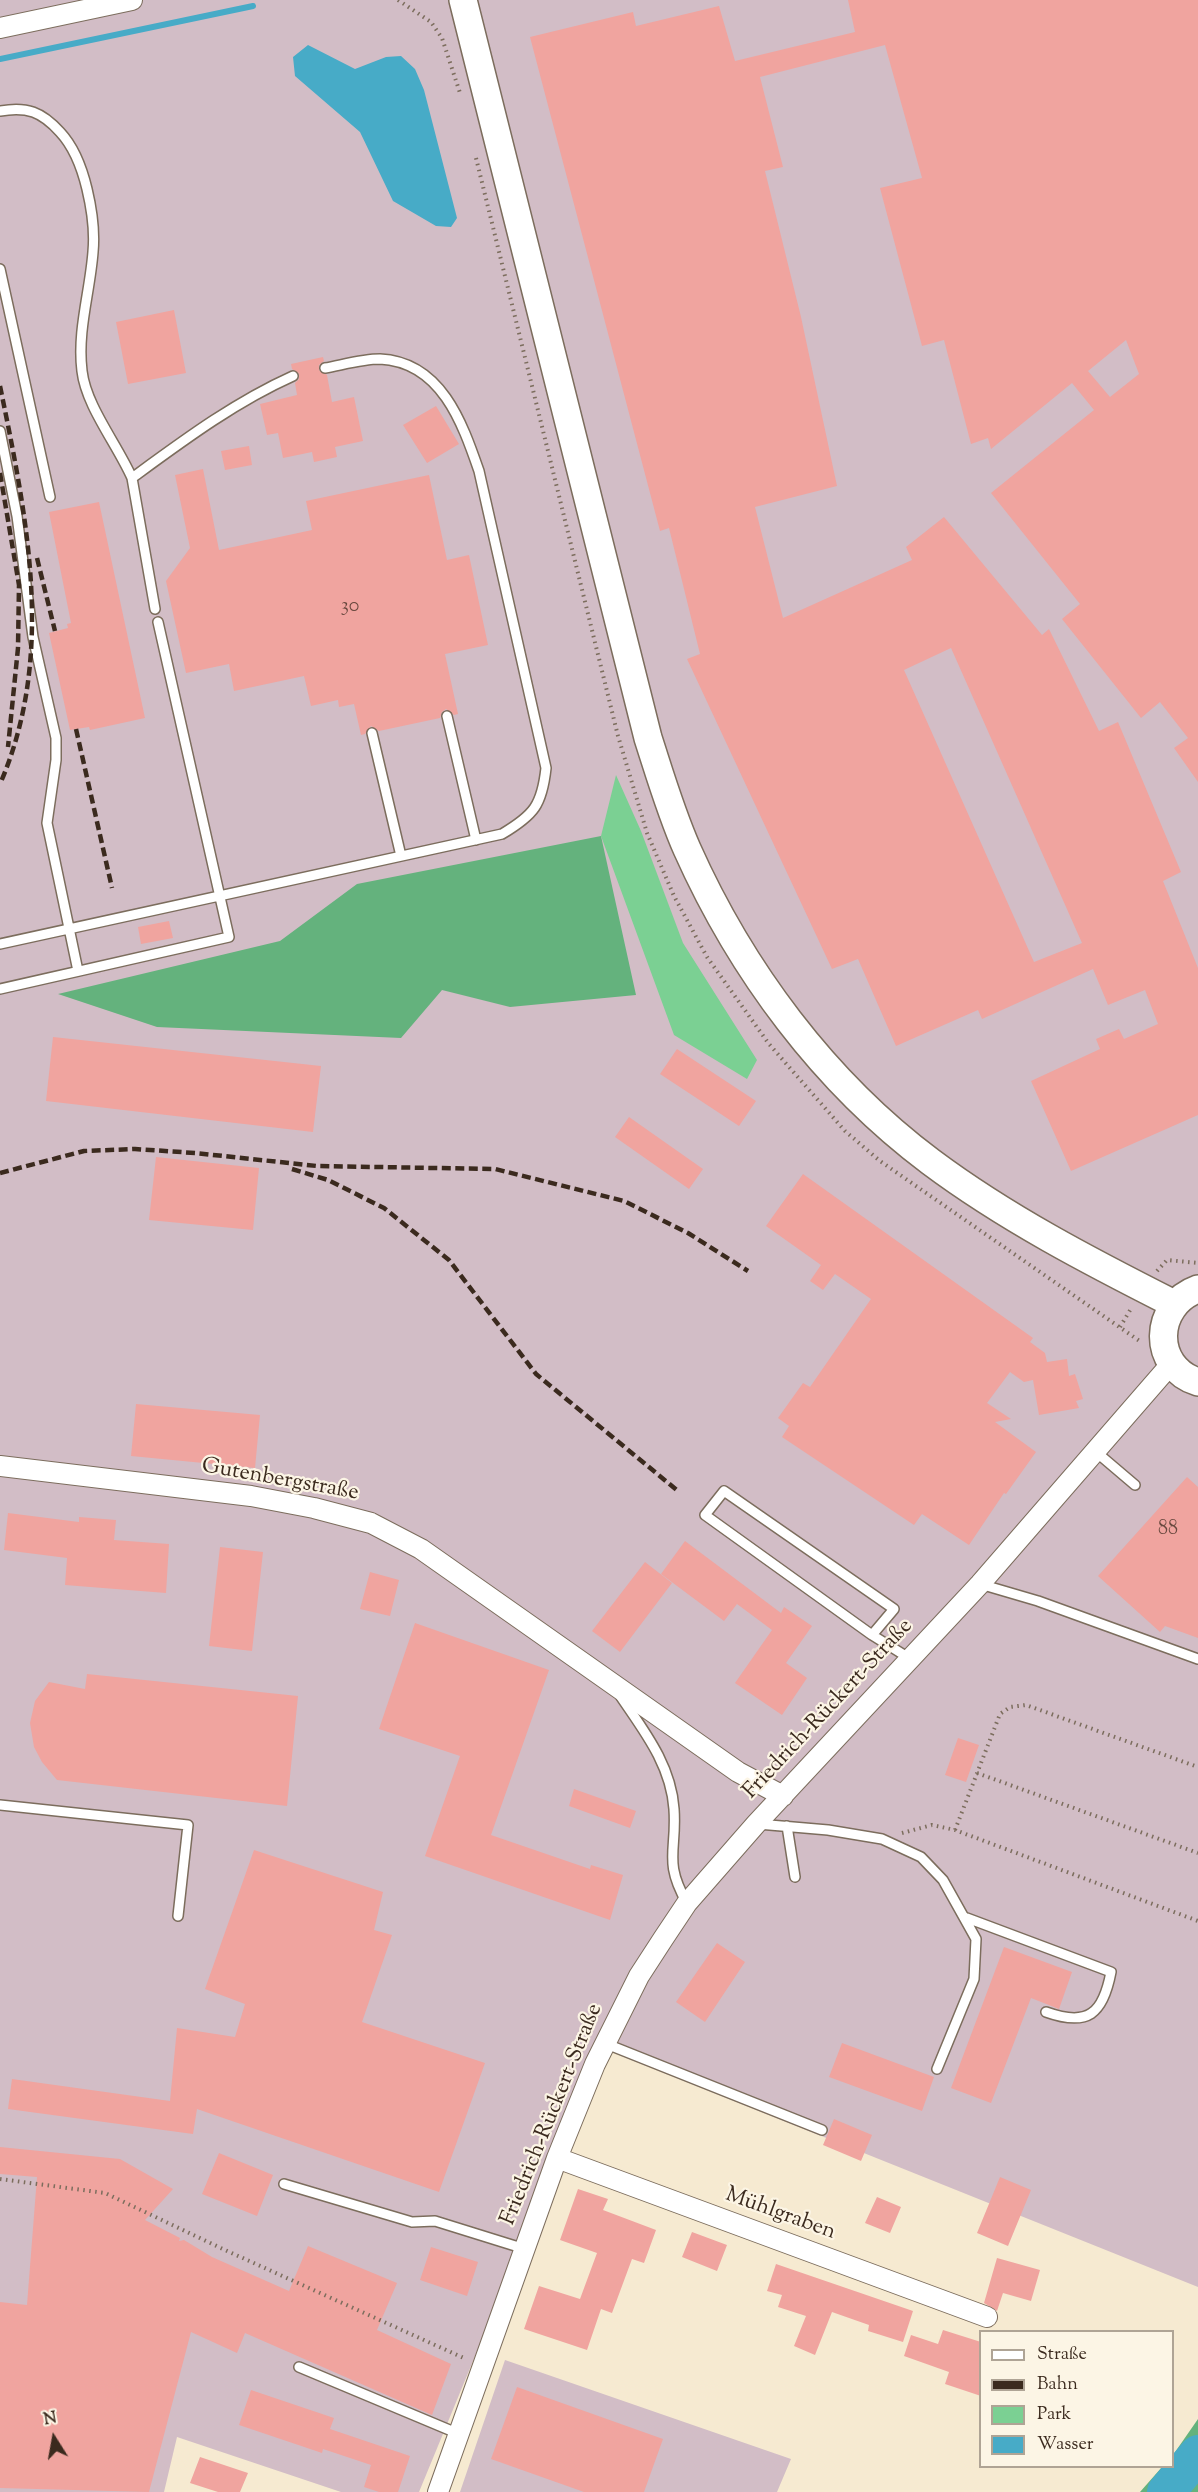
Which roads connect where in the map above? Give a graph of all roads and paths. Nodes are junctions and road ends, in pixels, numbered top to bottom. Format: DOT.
graph roads {
  1 [pos="132,0"];
  2 [pos="398,0"];
  3 [pos="463,0"];
  4 [pos="0,28"];
  5 [pos="463,104"];
  6 [pos="0,111"];
  7 [pos="474,150"];
  8 [pos="0,269"];
  9 [pos="325,368"];
  10 [pos="293,376"];
  11 [pos="0,431"];
  12 [pos="132,478"];
  13 [pos="50,497"];
  14 [pos="155,609"];
  15 [pos="158,622"];
  16 [pos="447,716"];
  17 [pos="372,733"];
  18 [pos="476,840"];
  19 [pos="401,856"];
  20 [pos="221,895"];
  21 [pos="70,928"];
  22 [pos="0,944"];
  23 [pos="78,971"];
  24 [pos="0,989"];
  25 [pos="1198,1289"];
  26 [pos="1174,1304"];
  27 [pos="1172,1364"];
  28 [pos="1198,1382"];
  29 [pos="1095,1451"];
  30 [pos="0,1466"];
  31 [pos="1135,1485"];
  32 [pos="980,1584"];
  33 [pos="872,1635"];
  34 [pos="909,1658"];
  35 [pos="1198,1659"];
  36 [pos="612,1682"];
  37 [pos="1198,1767"];
  38 [pos="977,1773"];
  39 [pos="783,1796"];
  40 [pos="0,1805"];
  41 [pos="756,1824"];
  42 [pos="787,1826"];
  43 [pos="955,1830"];
  44 [pos="882,1839"];
  45 [pos="1198,1853"];
  46 [pos="795,1877"];
  47 [pos="687,1903"];
  48 [pos="178,1916"];
  49 [pos="967,1918"];
  50 [pos="1198,1921"];
  51 [pos="1046,2012"];
  52 [pos="604,2043"];
  53 [pos="937,2069"];
  54 [pos="822,2130"];
  55 [pos="557,2158"];
  56 [pos="0,2179"];
  57 [pos="284,2184"];
  58 [pos="525,2249"];
  59 [pos="987,2317"];
  60 [pos="299,2367"];
  61 [pos="483,2367"];
  62 [pos="459,2434"];
  63 [pos="438,2492"];
  1 -- 4 [label="street"];
  2 -- 5 [label="path"];
  3 -- 26 [label="main road"];
  6 -- 12 [label="lane"];
  7 -- 27 [label="path"];
  8 -- 13 [label="lane"];
  9 -- 18 [label="lane"];
  10 -- 12 [label="lane"];
  11 -- 21 [label="lane"];
  12 -- 14 [label="lane"];
  15 -- 20 [label="lane"];
  16 -- 18 [label="lane"];
  17 -- 19 [label="lane"];
  18 -- 19 [label="lane"];
  19 -- 20 [label="lane"];
  20 -- 21 [label="lane"];
  20 -- 23 [label="lane"];
  21 -- 22 [label="lane"];
  21 -- 23 [label="lane"];
  23 -- 24 [label="lane"];
  25 -- 26 [label="main road"];
  26 -- 27 [label="main road"];
  27 -- 28 [label="main road"];
  27 -- 29 [label="street, Friedrich-Rückert-Straße"];
  29 -- 31 [label="lane"];
  29 -- 32 [label="street, Friedrich-Rückert-Straße"];
  30 -- 36 [label="street, Gutenbergstraße"];
  32 -- 34 [label="street, Friedrich-Rückert-Straße"];
  32 -- 35 [label="lane"];
  33 -- 33 [label="lane"];
  33 -- 34 [label="lane"];
  34 -- 39 [label="street, Friedrich-Rückert-Straße"];
  36 -- 39 [label="street, Gutenbergstraße"];
  36 -- 47 [label="lane, Gutenbergstraße"];
  37 -- 38 [label="path"];
  38 -- 43 [label="path"];
  38 -- 45 [label="path"];
  39 -- 41 [label="street, Friedrich-Rückert-Straße"];
  40 -- 48 [label="lane"];
  41 -- 42 [label="lane"];
  41 -- 47 [label="street, Friedrich-Rückert-Straße"];
  42 -- 44 [label="lane"];
  42 -- 46 [label="lane"];
  43 -- 44 [label="path"];
  43 -- 50 [label="path"];
  44 -- 49 [label="lane"];
  47 -- 52 [label="street, Friedrich-Rückert-Straße"];
  49 -- 51 [label="lane"];
  49 -- 53 [label="lane"];
  52 -- 54 [label="lane"];
  52 -- 55 [label="street, Friedrich-Rückert-Straße"];
  55 -- 58 [label="street, Friedrich-Rückert-Straße"];
  55 -- 59 [label="street, Mühlgraben"];
  56 -- 61 [label="path"];
  57 -- 58 [label="lane"];
  58 -- 61 [label="street, Friedrich-Rückert-Straße"];
  60 -- 62 [label="lane"];
  61 -- 62 [label="street, Friedrich-Rückert-Straße"];
  62 -- 63 [label="street, Friedrich-Rückert-Straße"];
}
